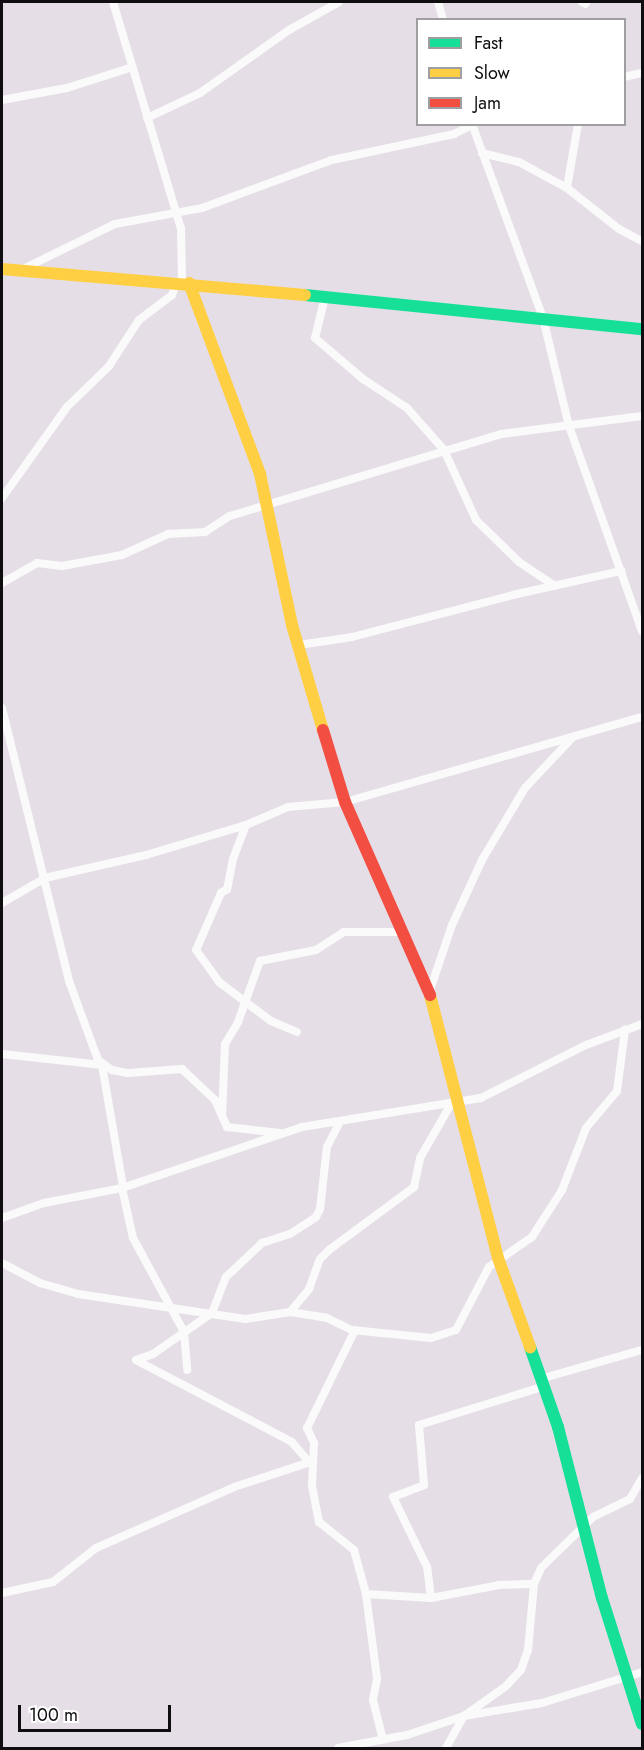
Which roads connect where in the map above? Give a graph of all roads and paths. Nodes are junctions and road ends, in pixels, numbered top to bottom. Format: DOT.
graph roads {
  1 [pos="113,2"];
  2 [pos="339,2"];
  3 [pos="438,2"];
  4 [pos="442,18"];
  5 [pos="133,67"];
  6 [pos="642,73"];
  7 [pos="626,77"];
  8 [pos="2,100"];
  9 [pos="147,118"];
  10 [pos="471,126"];
  11 [pos="473,126"];
  12 [pos="578,126"];
  13 [pos="482,153"];
  14 [pos="567,188"];
  15 [pos="177,215"];
  16 [pos="642,241"];
  17 [pos="2,269"];
  18 [pos="20,271"];
  19 [pos="183,282"];
  20 [pos="325,297"];
  21 [pos="543,318"];
  22 [pos="642,329"];
  23 [pos="642,416"];
  24 [pos="569,426"];
  25 [pos="444,450"];
  26 [pos="2,498"];
  27 [pos="269,505"];
  28 [pos="621,572"];
  29 [pos="2,583"];
  30 [pos="555,586"];
  31 [pos="642,631"];
  32 [pos="298,645"];
  33 [pos="2,708"];
  34 [pos="642,717"];
  35 [pos="574,736"];
  36 [pos="345,802"];
  37 [pos="246,825"];
  38 [pos="45,878"];
  39 [pos="2,903"];
  40 [pos="404,932"];
  41 [pos="429,993"];
  42 [pos="244,1002"];
  43 [pos="642,1024"];
  44 [pos="625,1030"];
  45 [pos="297,1032"];
  46 [pos="2,1054"];
  47 [pos="102,1065"];
  48 [pos="454,1104"];
  49 [pos="222,1120"];
  50 [pos="340,1122"];
  51 [pos="280,1134"];
  52 [pos="123,1187"];
  53 [pos="2,1218"];
  54 [pos="498,1258"];
  55 [pos="2,1263"];
  56 [pos="172,1306"];
  57 [pos="290,1312"];
  58 [pos="212,1313"];
  59 [pos="355,1330"];
  60 [pos="184,1332"];
  61 [pos="642,1350"];
  62 [pos="187,1370"];
  63 [pos="541,1383"];
  64 [pos="312,1461"];
  65 [pos="642,1478"];
  66 [pos="583,1529"];
  67 [pos="534,1584"];
  68 [pos="2,1593"];
  69 [pos="366,1594"];
  70 [pos="431,1598"];
  71 [pos="642,1672"];
  72 [pos="627,1678"];
  73 [pos="464,1716"];
  74 [pos="642,1724"];
  75 [pos="383,1740"];
  76 [pos="338,1749"];
  77 [pos="446,1749"];
  1 -- 5 [label="street"];
  2 -- 9 [label="street"];
  3 -- 4 [label="street"];
  5 -- 8 [label="street"];
  5 -- 9 [label="street"];
  6 -- 7 [label="street"];
  9 -- 15 [label="street"];
  10 -- 15 [label="street"];
  11 -- 13 [label="street"];
  12 -- 14 [label="street"];
  13 -- 14 [label="street"];
  13 -- 21 [label="street"];
  14 -- 16 [label="street"];
  15 -- 18 [label="street"];
  15 -- 19 [label="street"];
  17 -- 18 [label="street"];
  18 -- 19 [label="street"];
  19 -- 20 [label="street"];
  19 -- 26 [label="street"];
  19 -- 27 [label="street"];
  20 -- 21 [label="street"];
  20 -- 25 [label="street"];
  21 -- 22 [label="street"];
  21 -- 24 [label="street"];
  23 -- 24 [label="street"];
  24 -- 25 [label="street"];
  24 -- 28 [label="street"];
  25 -- 27 [label="street"];
  25 -- 30 [label="street"];
  27 -- 29 [label="street"];
  27 -- 32 [label="street"];
  28 -- 30 [label="street"];
  28 -- 31 [label="street"];
  30 -- 32 [label="street"];
  32 -- 36 [label="street"];
  33 -- 38 [label="street"];
  34 -- 35 [label="street"];
  35 -- 36 [label="street"];
  35 -- 41 [label="street"];
  36 -- 37 [label="street"];
  36 -- 40 [label="street"];
  37 -- 38 [label="street"];
  37 -- 42 [label="street"];
  38 -- 39 [label="street"];
  38 -- 47 [label="street"];
  40 -- 41 [label="street"];
  40 -- 42 [label="street"];
  41 -- 48 [label="street"];
  42 -- 45 [label="street"];
  42 -- 49 [label="street"];
  43 -- 44 [label="street"];
  44 -- 48 [label="street"];
  44 -- 54 [label="street"];
  46 -- 47 [label="street"];
  47 -- 49 [label="street"];
  47 -- 52 [label="street"];
  48 -- 50 [label="street"];
  48 -- 54 [label="street"];
  48 -- 57 [label="street"];
  49 -- 51 [label="street"];
  50 -- 51 [label="street"];
  50 -- 58 [label="street"];
  51 -- 52 [label="street"];
  52 -- 53 [label="street"];
  52 -- 56 [label="street"];
  54 -- 59 [label="street"];
  54 -- 63 [label="street"];
  55 -- 56 [label="street"];
  56 -- 58 [label="street"];
  56 -- 60 [label="street"];
  57 -- 58 [label="street"];
  57 -- 59 [label="street"];
  58 -- 60 [label="street"];
  59 -- 64 [label="street"];
  60 -- 62 [label="street"];
  60 -- 64 [label="street"];
  61 -- 63 [label="street"];
  63 -- 66 [label="street"];
  63 -- 70 [label="street"];
  64 -- 68 [label="street"];
  64 -- 69 [label="street"];
  65 -- 66 [label="street"];
  66 -- 67 [label="street"];
  66 -- 72 [label="street"];
  67 -- 70 [label="street"];
  67 -- 73 [label="street"];
  69 -- 70 [label="street"];
  69 -- 75 [label="street"];
  71 -- 72 [label="street"];
  72 -- 73 [label="street"];
  72 -- 74 [label="street"];
  73 -- 75 [label="street"];
  73 -- 77 [label="street"];
  75 -- 76 [label="street"];
}
